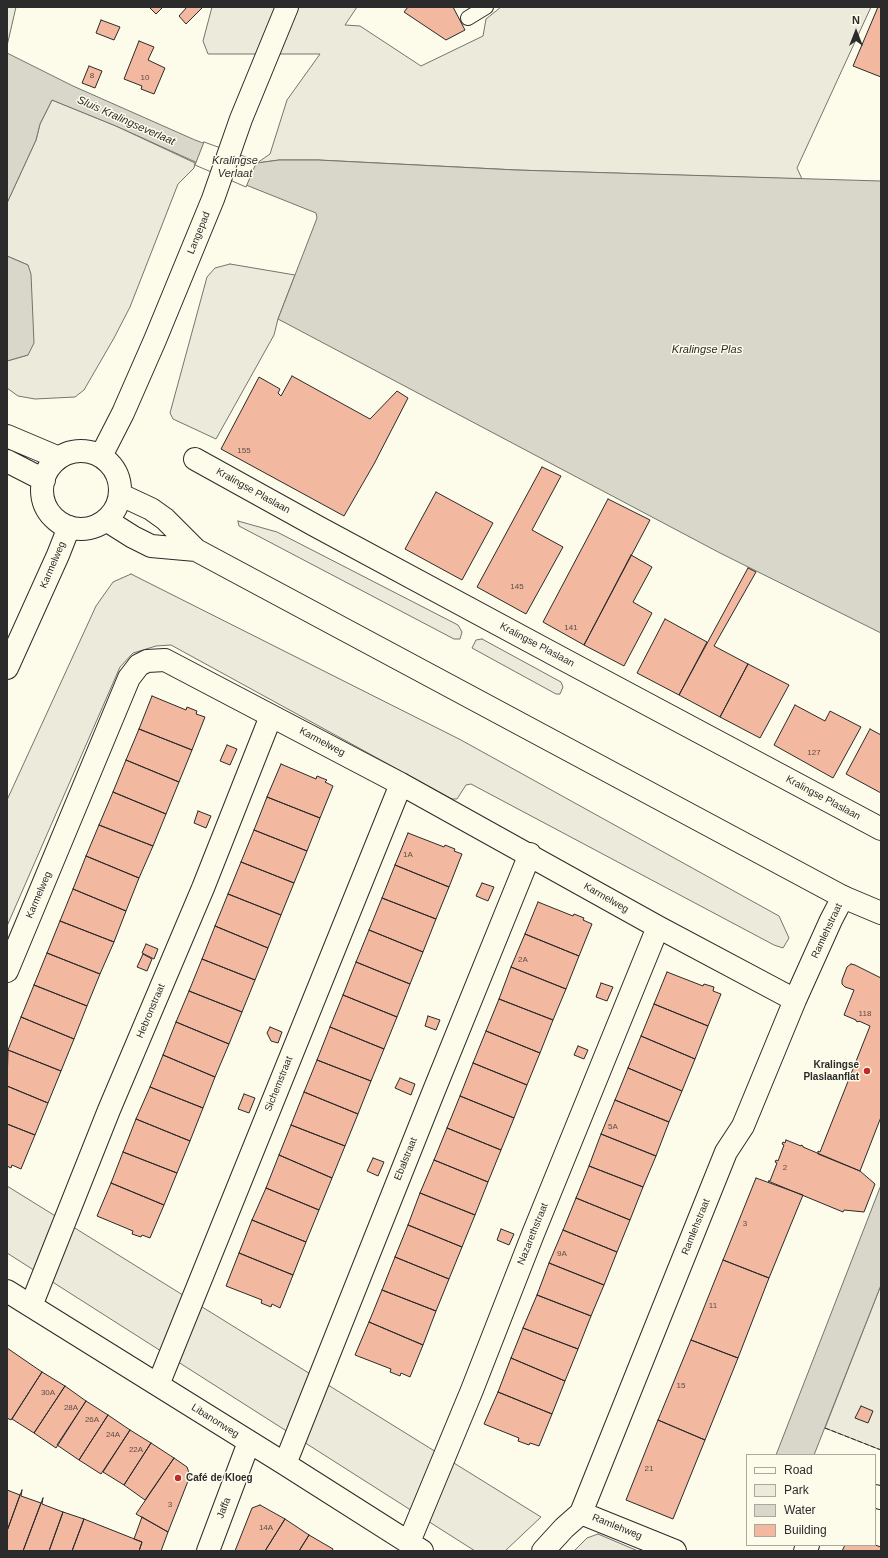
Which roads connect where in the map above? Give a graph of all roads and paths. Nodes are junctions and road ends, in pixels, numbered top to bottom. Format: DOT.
graph roads {
  1 [pos="287,7"];
  2 [pos="486,7"];
  3 [pos="468,18"];
  4 [pos="7,436"];
  5 [pos="101,456"];
  6 [pos="59,458"];
  7 [pos="195,459"];
  8 [pos="7,461"];
  9 [pos="44,480"];
  10 [pos="120,495"];
  11 [pos="106,520"];
  12 [pos="69,527"];
  13 [pos="196,550"];
  14 [pos="7,668"];
  15 [pos="271,716"];
  16 [pos="401,784"];
  17 [pos="881,829"];
  18 [pos="530,854"];
  19 [pos="843,897"];
  20 [pos="881,913"];
  21 [pos="658,927"];
  22 [pos="7,971"];
  23 [pos="795,1000"];
  24 [pos="7,1291"];
  25 [pos="31,1306"];
  26 [pos="158,1385"];
  27 [pos="249,1442"];
  28 [pos="285,1464"];
  29 [pos="581,1513"];
  30 [pos="415,1546"];
  31 [pos="208,1551"];
  32 [pos="543,1551"];
  33 [pos="675,1551"];
  1 -- 5 [label="street, Langepad"];
  2 -- 3 [label="lane"];
  4 -- 6 [label="street"];
  5 -- 6 [label="street"];
  5 -- 10 [label="street"];
  6 -- 9 [label="street"];
  7 -- 17 [label="street, Kralingse Plaslaan"];
  8 -- 9 [label="street"];
  9 -- 12 [label="street"];
  10 -- 11 [label="street"];
  10 -- 13 [label="street"];
  11 -- 12 [label="street"];
  11 -- 13 [label="street"];
  12 -- 14 [label="street, Karmelweg"];
  13 -- 19 [label="street"];
  15 -- 16 [label="street, Karmelweg"];
  15 -- 22 [label="street, Karmelweg"];
  15 -- 25 [label="street, Hebronstraat"];
  16 -- 18 [label="street, Karmelweg"];
  16 -- 26 [label="street, Sichemstraat"];
  18 -- 21 [label="street, Karmelweg"];
  18 -- 28 [label="street, Ebalstraat"];
  19 -- 20 [label="street"];
  19 -- 23 [label="street, Ramlehstraat"];
  21 -- 23 [label="street, Karmelweg"];
  21 -- 30 [label="street, Nazarethstraat"];
  23 -- 29 [label="street, Ramlehstraat"];
  24 -- 25 [label="street, Libanonweg"];
  25 -- 26 [label="street, Libanonweg"];
  26 -- 27 [label="street, Libanonweg"];
  27 -- 28 [label="street, Libanonweg"];
  27 -- 31 [label="street, Jaffa"];
  28 -- 30 [label="street, Libanonweg"];
  29 -- 32 [label="street, Ramlehstraat"];
  29 -- 33 [label="street, Ramlehweg"];
}
